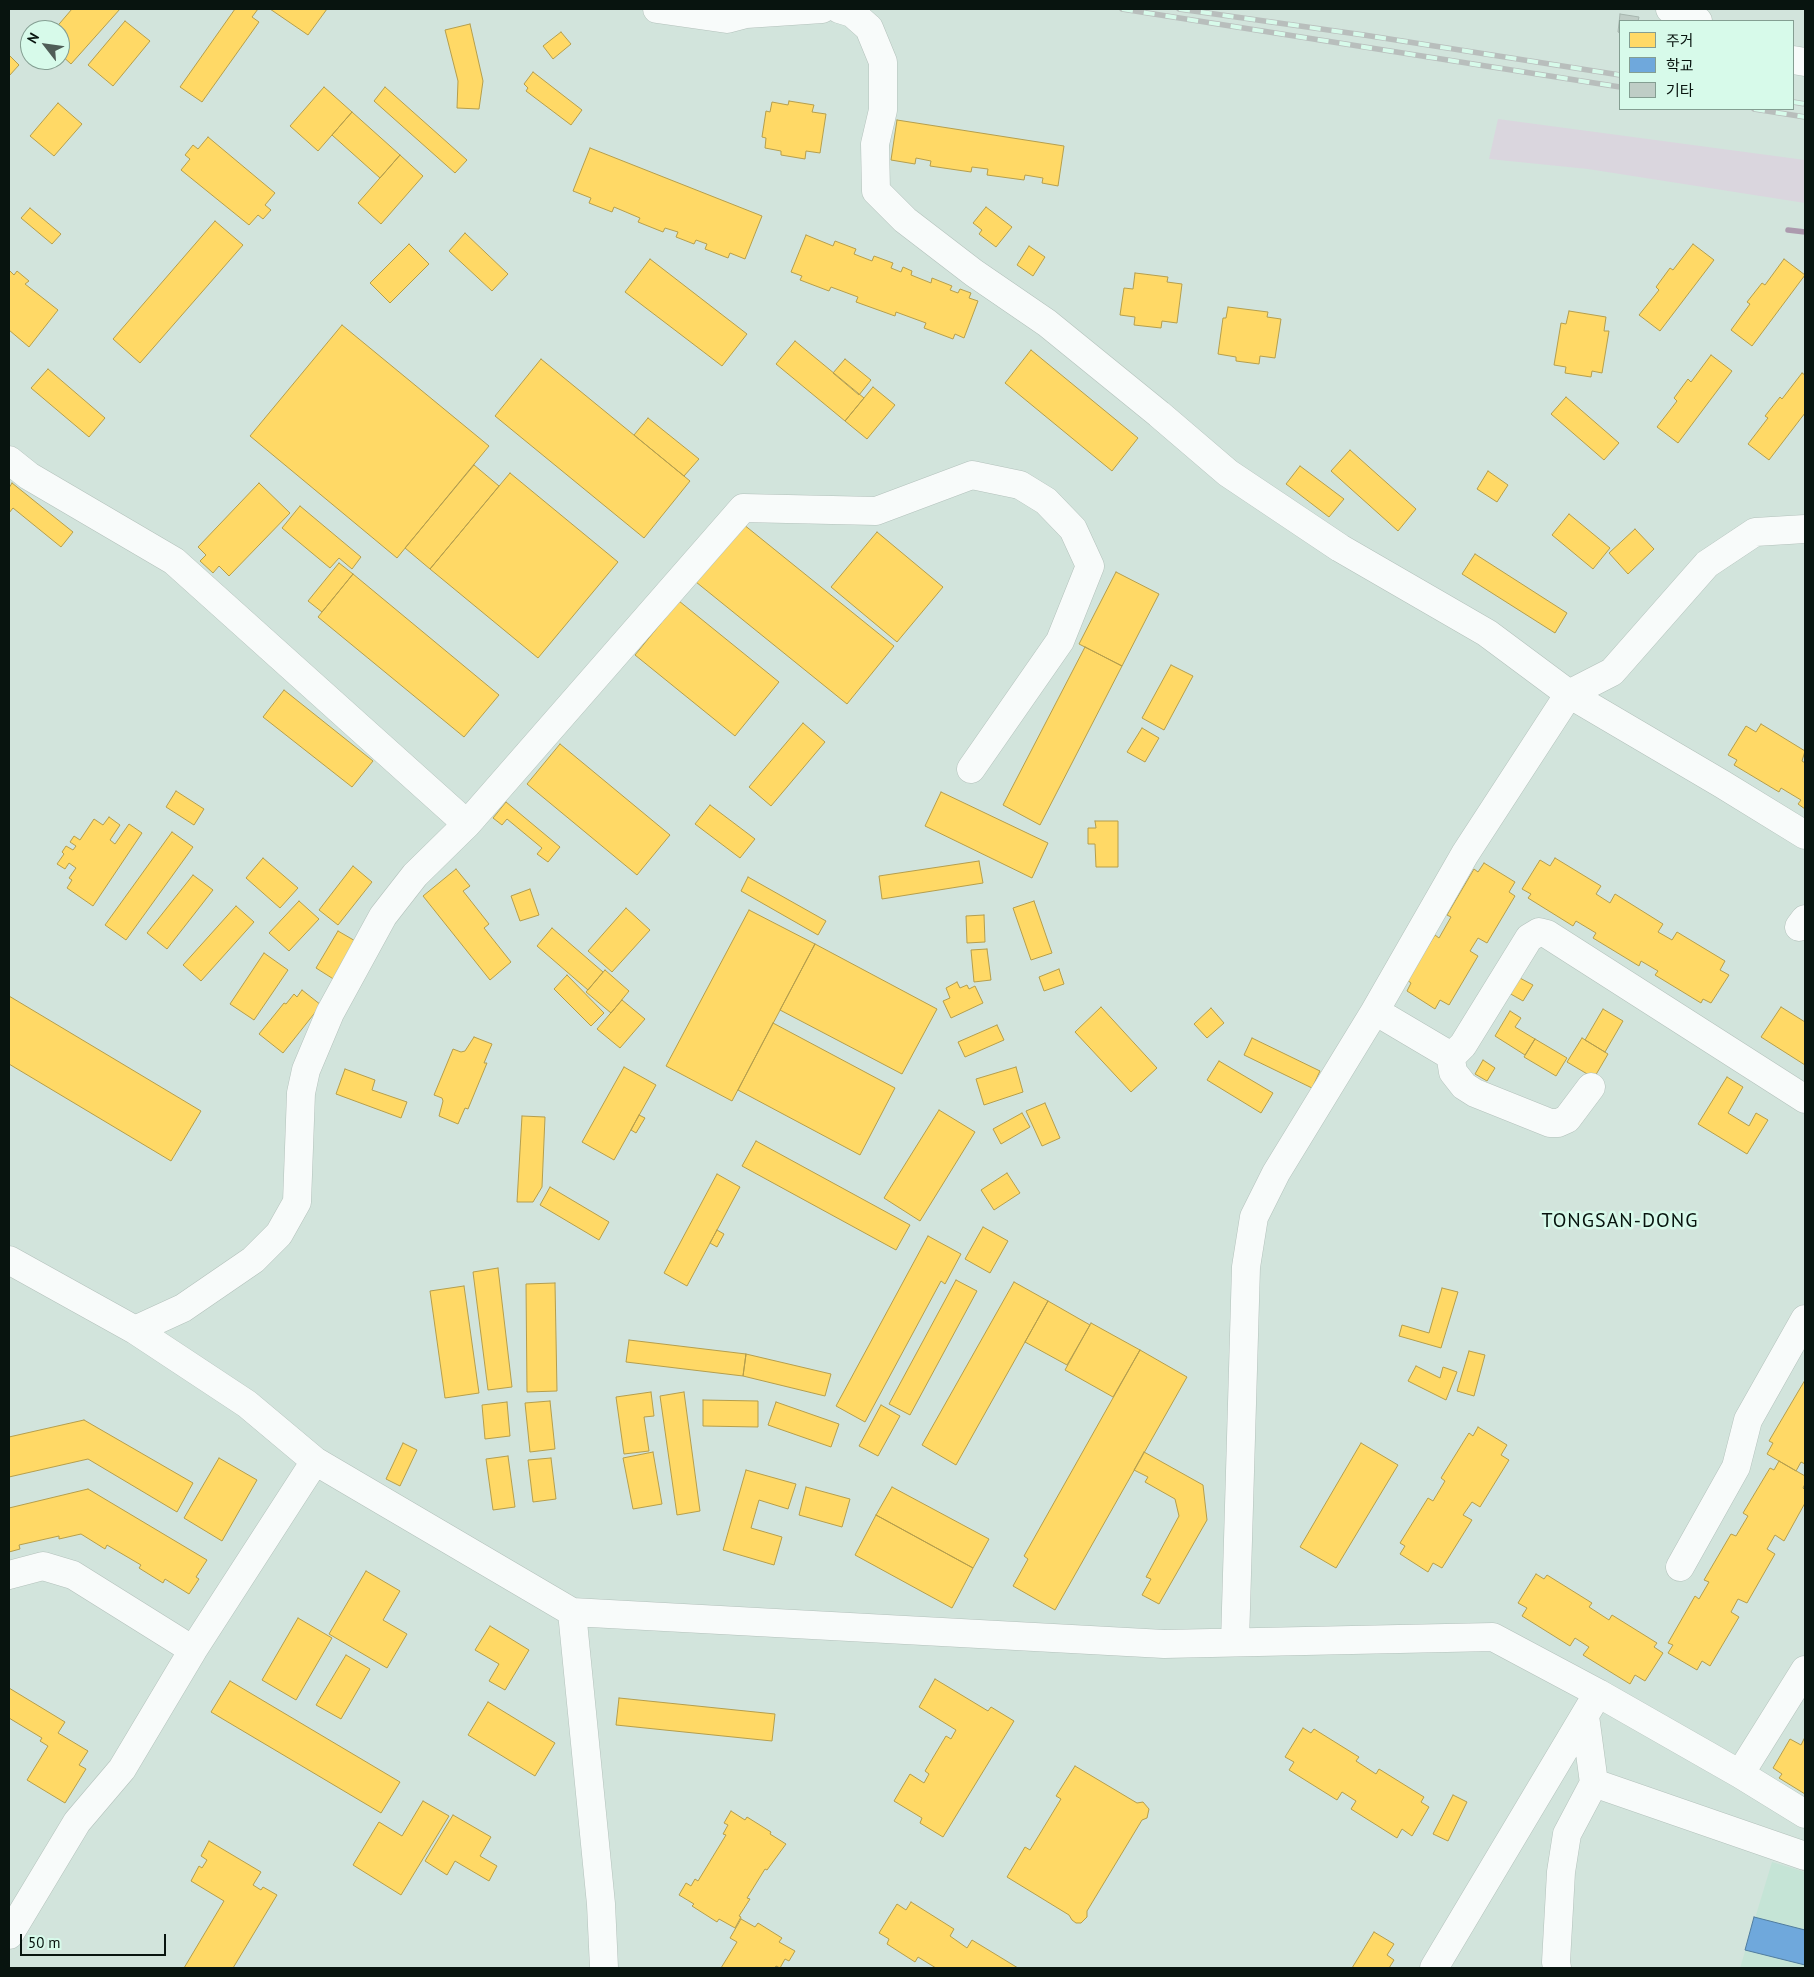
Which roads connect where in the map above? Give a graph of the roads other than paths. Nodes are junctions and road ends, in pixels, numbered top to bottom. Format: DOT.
graph roads {
  1 [pos="657,9"];
  2 [pos="822,9"];
  3 [pos="839,9"];
  4 [pos="776,10"];
  5 [pos="9,460"];
  6 [pos="1805,529"];
  7 [pos="1569,694"];
  8 [pos="972,769"];
  9 [pos="467,824"];
  10 [pos="1805,835"];
  11 [pos="1375,1011"];
  12 [pos="1450,1053"];
  13 [pos="1591,1087"];
  14 [pos="1805,1099"];
  15 [pos="9,1260"];
  16 [pos="1805,1319"];
  17 [pos="134,1330"];
  18 [pos="315,1461"];
  19 [pos="1680,1567"];
  20 [pos="9,1575"];
  21 [pos="572,1612"];
  22 [pos="1235,1642"];
  23 [pos="193,1650"];
  24 [pos="1805,1670"];
  25 [pos="1592,1704"];
  26 [pos="1740,1774"];
  27 [pos="1594,1783"];
  28 [pos="1805,1814"];
  29 [pos="1805,1856"];
  30 [pos="9,1935"];
  31 [pos="604,1968"];
  32 [pos="1434,1968"];
  33 [pos="1557,1968"];
  1 -- 4 [label="street"];
  2 -- 4 [label="street"];
  3 -- 7 [label="street"];
  5 -- 9 [label="street"];
  6 -- 7 [label="street"];
  7 -- 10 [label="street"];
  7 -- 11 [label="street"];
  8 -- 9 [label="street"];
  9 -- 17 [label="street"];
  11 -- 12 [label="street"];
  11 -- 22 [label="street"];
  12 -- 13 [label="street"];
  12 -- 14 [label="street"];
  15 -- 17 [label="street"];
  16 -- 19 [label="street"];
  17 -- 18 [label="street"];
  18 -- 21 [label="street"];
  18 -- 23 [label="street"];
  20 -- 23 [label="street"];
  21 -- 22 [label="street"];
  21 -- 31 [label="street"];
  22 -- 25 [label="street"];
  23 -- 30 [label="street"];
  24 -- 26 [label="street"];
  25 -- 26 [label="street"];
  25 -- 27 [label="street"];
  25 -- 32 [label="street"];
  26 -- 28 [label="street"];
  27 -- 29 [label="street"];
  27 -- 33 [label="street"];
}
